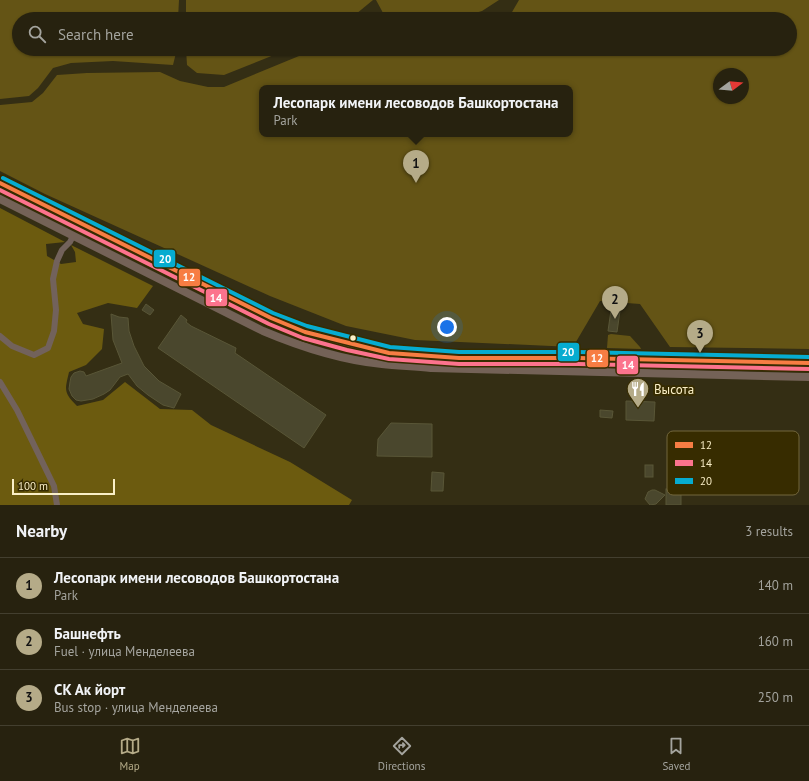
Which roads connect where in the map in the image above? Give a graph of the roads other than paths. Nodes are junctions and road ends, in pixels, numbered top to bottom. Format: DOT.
graph roads {
  1 [pos="0,182"];
  2 [pos="0,199"];
  3 [pos="73,236"];
  4 [pos="0,336"];
  5 [pos="809,363"];
  6 [pos="809,377"];
  7 [pos="0,382"];
  8 [pos="57,505"];
  1 -- 5 [label="main road"];
  2 -- 3 [label="main road"];
  3 -- 4 [label="street"];
  3 -- 6 [label="main road"];
  7 -- 8 [label="street"];
}
